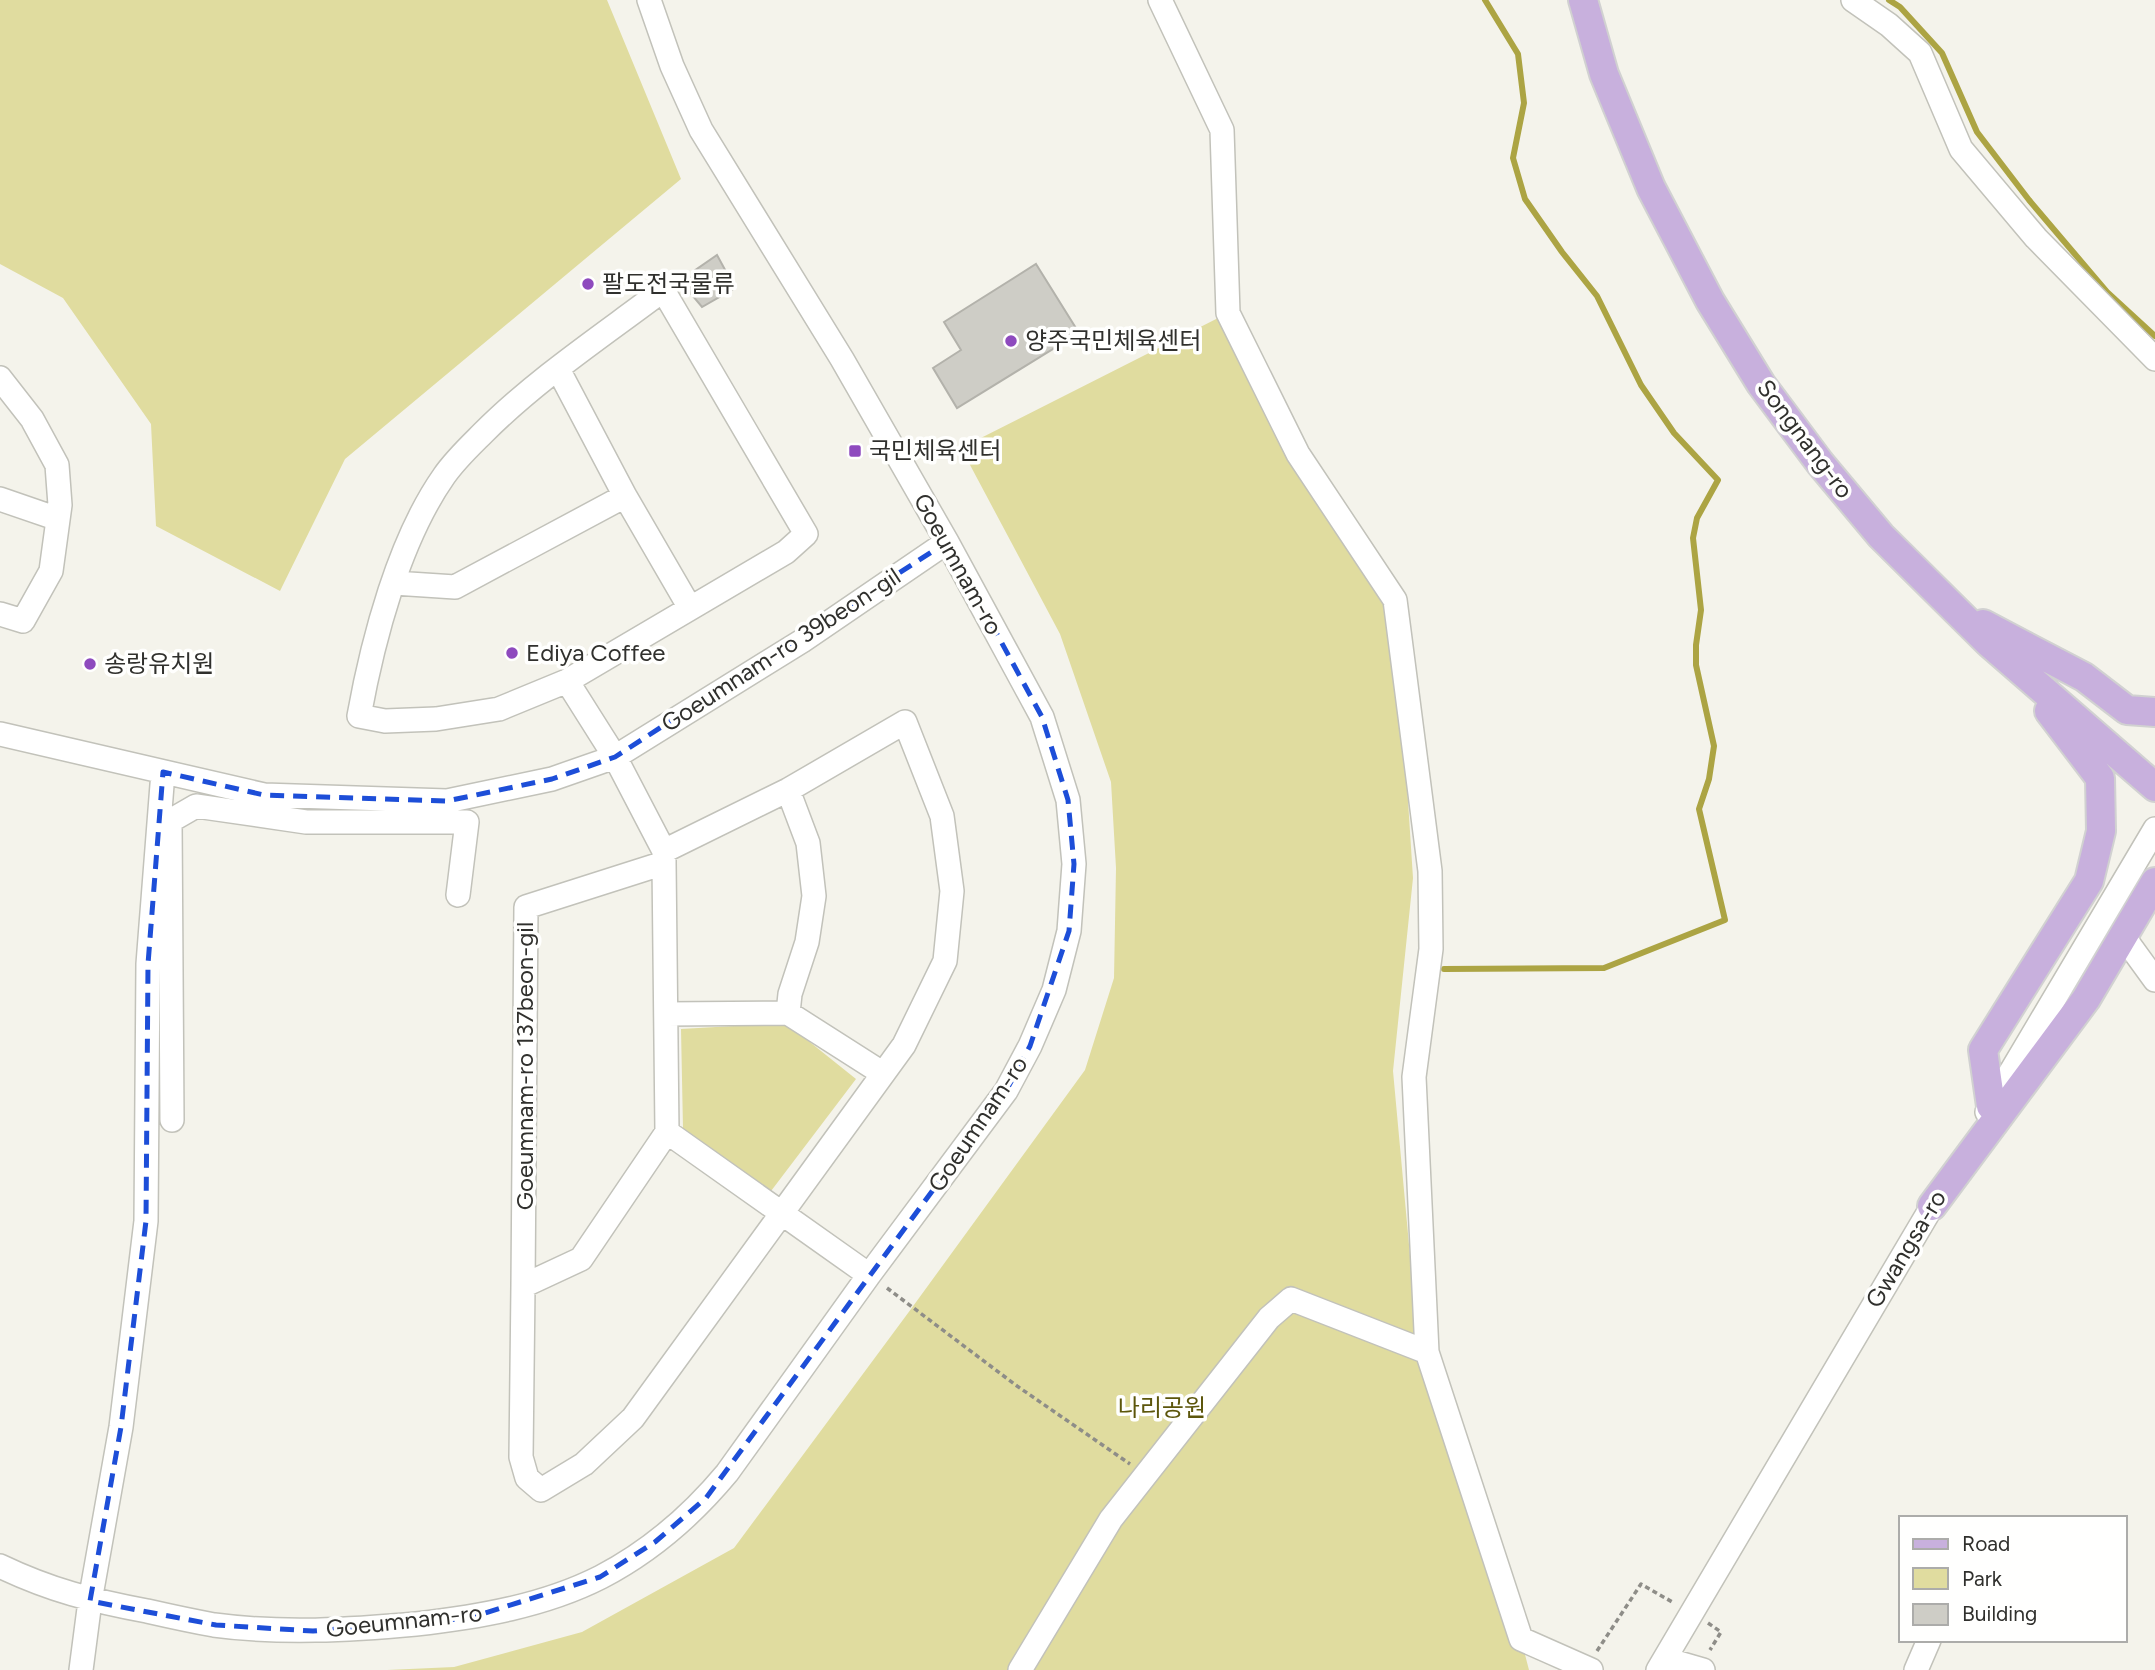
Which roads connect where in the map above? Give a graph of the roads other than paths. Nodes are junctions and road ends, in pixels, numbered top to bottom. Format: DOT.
graph roads {
  1 [pos="649,0"];
  2 [pos="1160,0"];
  3 [pos="1583,0"];
  4 [pos="1853,0"];
  5 [pos="2155,359"];
  6 [pos="558,369"];
  7 [pos="0,378"];
  8 [pos="625,496"];
  9 [pos="0,499"];
  10 [pos="58,519"];
  11 [pos="947,542"];
  12 [pos="394,583"];
  13 [pos="690,608"];
  14 [pos="1954,608"];
  15 [pos="0,614"];
  16 [pos="2013,665"];
  17 [pos="567,681"];
  18 [pos="2155,712"];
  19 [pos="0,734"];
  20 [pos="615,757"];
  21 [pos="163,772"];
  22 [pos="2155,787"];
  23 [pos="788,790"];
  24 [pos="2155,829"];
  25 [pos="664,857"];
  26 [pos="2155,882"];
  27 [pos="458,895"];
  28 [pos="2123,936"];
  29 [pos="2155,980"];
  30 [pos="666,1013"];
  31 [pos="788,1013"];
  32 [pos="882,1073"];
  33 [pos="1991,1107"];
  34 [pos="172,1120"];
  35 [pos="667,1132"];
  36 [pos="1932,1206"];
  37 [pos="782,1213"];
  38 [pos="869,1275"];
  39 [pos="523,1286"];
  40 [pos="1427,1352"];
  41 [pos="0,1566"];
  42 [pos="90,1601"];
  43 [pos="1928,1642"];
  44 [pos="1661,1665"];
  45 [pos="1589,1669"];
  46 [pos="1701,1669"];
  47 [pos="81,1670"];
  48 [pos="1020,1670"];
  49 [pos="1916,1670"];
  1 -- 11 [label="street, Goeumnam-ro"];
  2 -- 40 [label="street"];
  3 -- 14 [label="main road, Songnang-ro"];
  4 -- 5 [label="street"];
  6 -- 8 [label="street"];
  6 -- 12 [label="street"];
  6 -- 13 [label="street"];
  7 -- 10 [label="street"];
  8 -- 12 [label="street"];
  8 -- 13 [label="street"];
  9 -- 10 [label="street"];
  10 -- 15 [label="street"];
  11 -- 20 [label="street, Goeumnam-ro 39beon-gil"];
  11 -- 38 [label="street, Goeumnam-ro"];
  12 -- 17 [label="street"];
  13 -- 17 [label="street"];
  14 -- 16 [label="main road, Songnang-ro"];
  14 -- 18 [label="main road"];
  16 -- 22 [label="main road, Songnang-ro"];
  16 -- 33 [label="main road"];
  17 -- 20 [label="street"];
  19 -- 21 [label="street, Goeumnam-ro 39beon-gil"];
  20 -- 21 [label="street, Goeumnam-ro 39beon-gil"];
  20 -- 25 [label="street"];
  21 -- 42 [label="street"];
  23 -- 25 [label="street, Goeumnam-ro 137beon-gil"];
  23 -- 31 [label="street"];
  23 -- 32 [label="street, Goeumnam-ro 137beon-gil"];
  24 -- 33 [label="street, Gwangsa-ro"];
  25 -- 30 [label="street"];
  25 -- 39 [label="street, Goeumnam-ro 137beon-gil"];
  26 -- 28 [label="main road"];
  27 -- 34 [label="street"];
  28 -- 29 [label="street"];
  28 -- 36 [label="main road"];
  30 -- 31 [label="street"];
  30 -- 35 [label="street"];
  31 -- 32 [label="street"];
  32 -- 37 [label="street, Goeumnam-ro 137beon-gil"];
  33 -- 36 [label="street, Gwangsa-ro"];
  35 -- 37 [label="street"];
  35 -- 39 [label="street"];
  36 -- 44 [label="street, Gwangsa-ro"];
  37 -- 38 [label="street"];
  37 -- 39 [label="street, Goeumnam-ro 137beon-gil"];
  38 -- 42 [label="street, Goeumnam-ro"];
  40 -- 45 [label="street"];
  40 -- 48 [label="street"];
  41 -- 42 [label="street, Goeumnam-ro"];
  42 -- 47 [label="street"];
  43 -- 49 [label="street"];
  44 -- 46 [label="street"];
}
